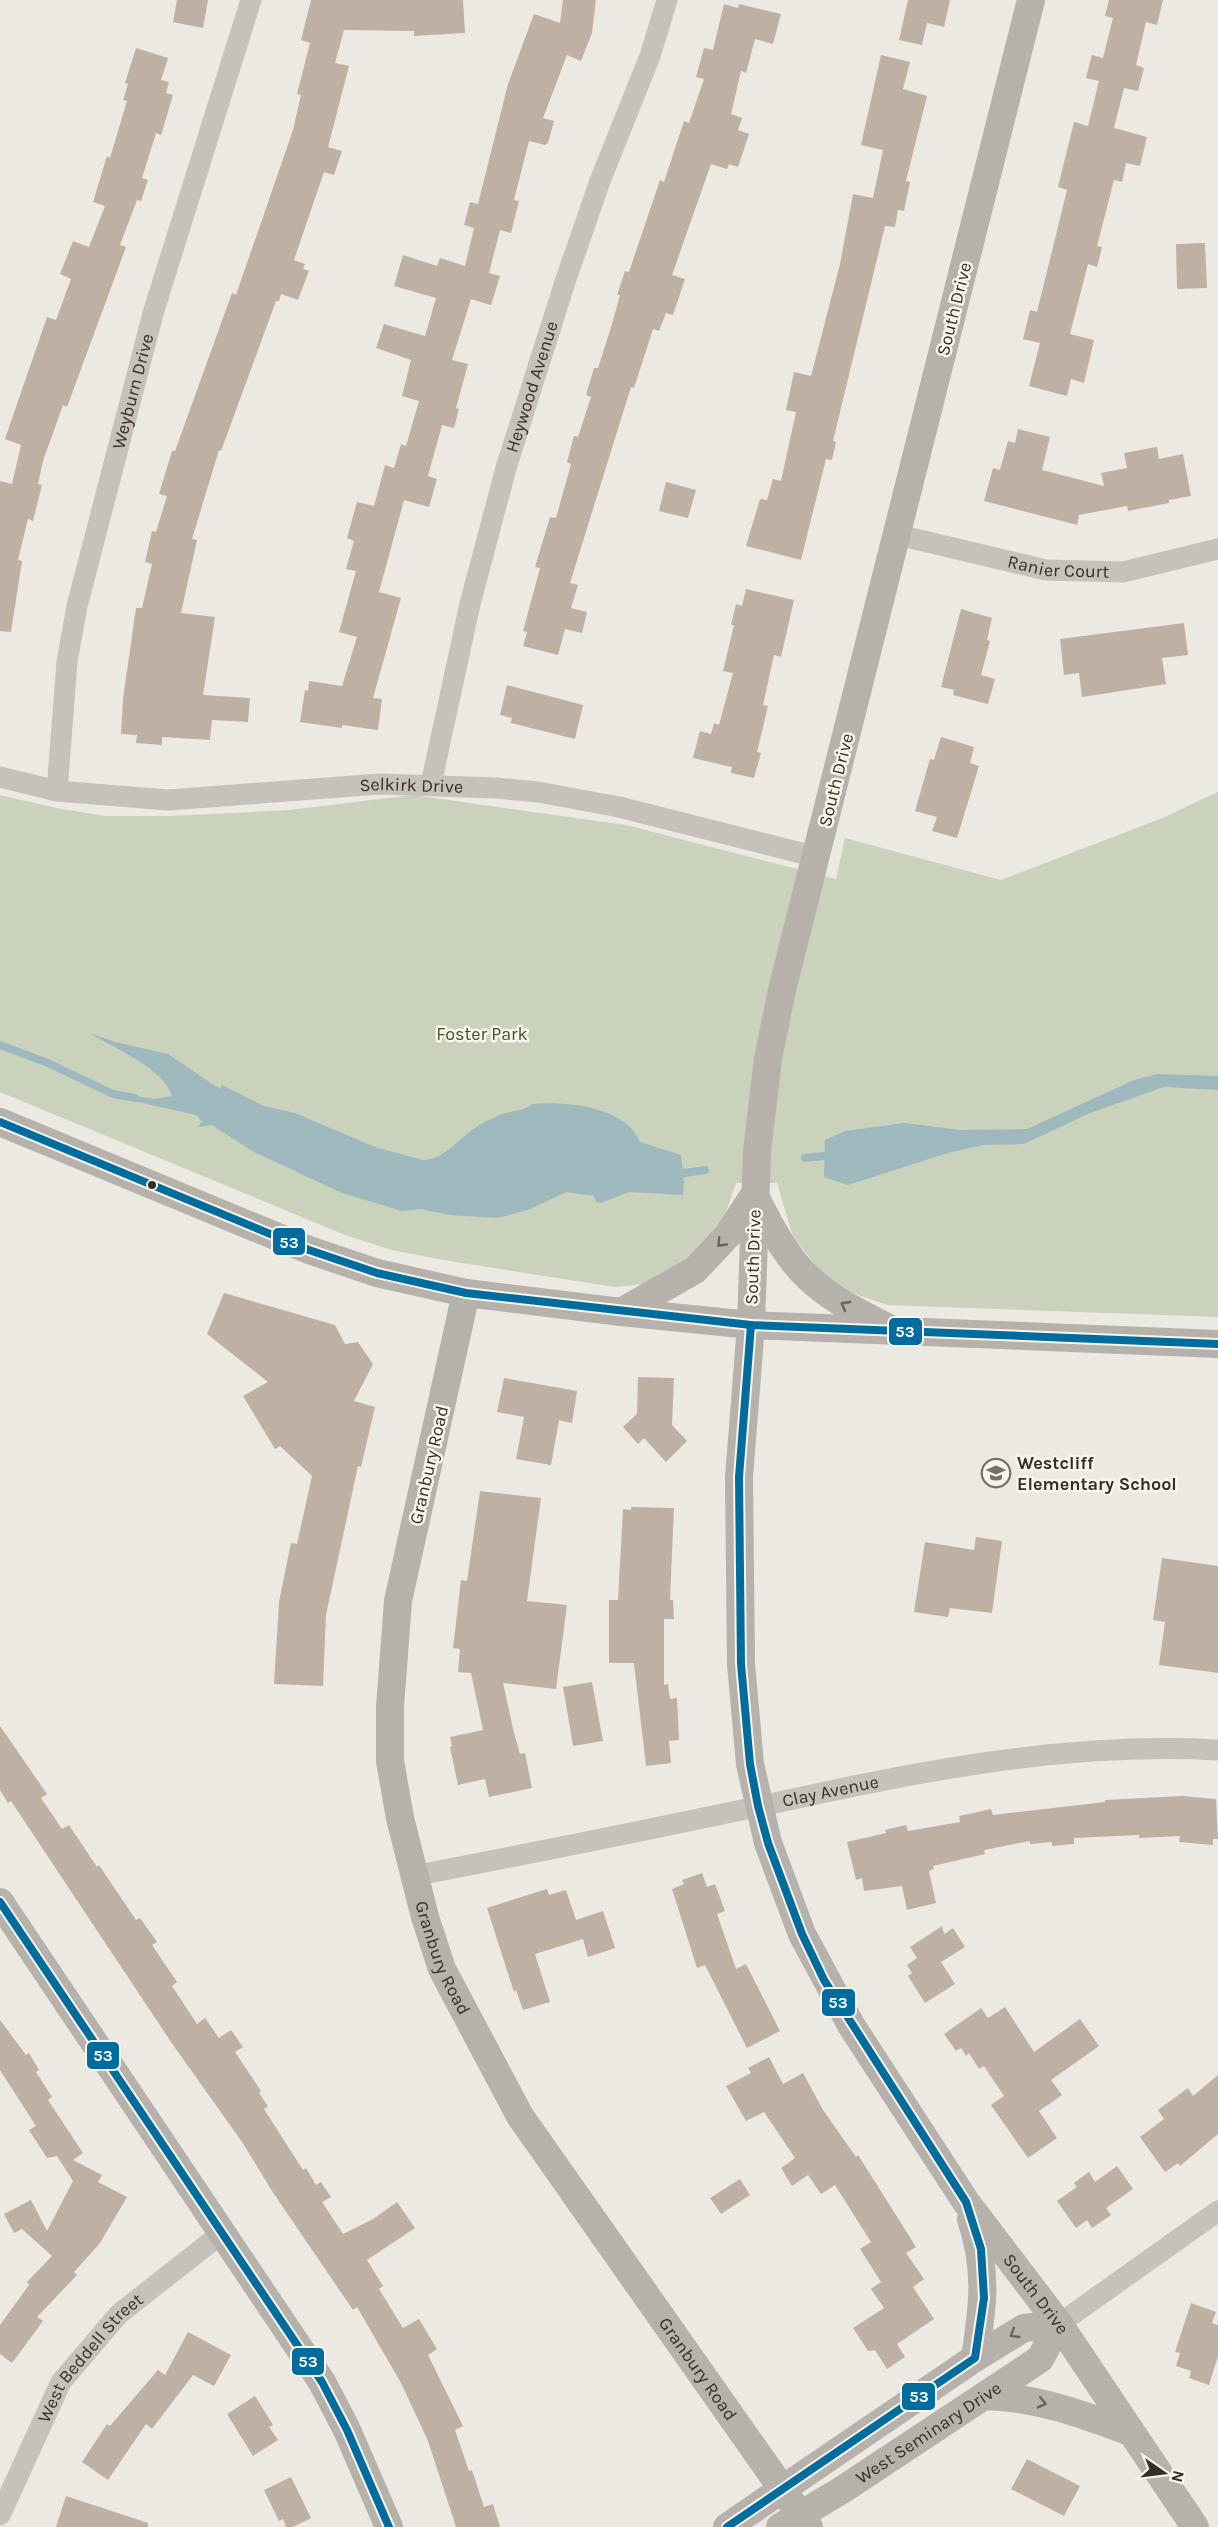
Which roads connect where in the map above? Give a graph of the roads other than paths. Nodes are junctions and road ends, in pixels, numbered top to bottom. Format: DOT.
graph roads {
  1 [pos="251,0"];
  2 [pos="667,0"];
  3 [pos="1031,0"];
  4 [pos="898,535"];
  5 [pos="1218,549"];
  6 [pos="0,777"];
  7 [pos="431,784"];
  8 [pos="57,791"];
  9 [pos="817,857"];
  10 [pos="0,1122"];
  11 [pos="754,1195"];
  12 [pos="466,1293"];
  13 [pos="621,1312"];
  14 [pos="751,1324"];
  15 [pos="897,1332"];
  16 [pos="1218,1344"];
  17 [pos="1218,1750"];
  18 [pos="758,1806"];
  19 [pos="413,1876"];
  20 [pos="0,1902"];
  21 [pos="966,2202"];
  22 [pos="1218,2211"];
  23 [pos="222,2234"];
  24 [pos="1059,2324"];
  25 [pos="975,2358"];
  26 [pos="984,2396"];
  27 [pos="1130,2432"];
  28 [pos="783,2491"];
  29 [pos="0,2515"];
  30 [pos="797,2523"];
  31 [pos="389,2527"];
  32 [pos="727,2527"];
  33 [pos="1195,2527"];
  1 -- 8 [label="street, Weyburn Drive"];
  2 -- 7 [label="street, Heywood Avenue"];
  3 -- 4 [label="street, South Drive"];
  4 -- 5 [label="street, Ranier Court"];
  4 -- 9 [label="street, South Drive"];
  6 -- 8 [label="street, Selkirk Drive"];
  7 -- 8 [label="street, Selkirk Drive"];
  7 -- 9 [label="street, Selkirk Drive"];
  9 -- 11 [label="street, South Drive"];
  10 -- 12 [label="street"];
  11 -- 13 [label="street, one-way"];
  11 -- 14 [label="street, South Drive"];
  15 -- 11 [label="street, one-way"];
  12 -- 13 [label="street"];
  12 -- 19 [label="street, Granbury Road"];
  13 -- 14 [label="street"];
  14 -- 15 [label="street"];
  14 -- 18 [label="street, South Drive"];
  15 -- 16 [label="street"];
  17 -- 18 [label="street, Clay Avenue"];
  18 -- 19 [label="street, Clay Avenue"];
  18 -- 21 [label="street, South Drive"];
  19 -- 28 [label="street, Granbury Road"];
  20 -- 23 [label="street"];
  21 -- 24 [label="street, South Drive"];
  21 -- 25 [label="street"];
  22 -- 24 [label="street, West Seminary Drive"];
  23 -- 29 [label="street, West Beddell Street"];
  23 -- 31 [label="street"];
  24 -- 25 [label="street, West Seminary Drive, one-way"];
  24 -- 26 [label="street, West Seminary Drive"];
  24 -- 27 [label="street, South Drive"];
  25 -- 28 [label="street, West Seminary Drive"];
  26 -- 27 [label="street, one-way"];
  26 -- 30 [label="street, West Seminary Drive"];
  27 -- 33 [label="street, South Drive"];
  28 -- 30 [label="street, Granbury Road"];
  28 -- 32 [label="street, West Seminary Drive"];
}
